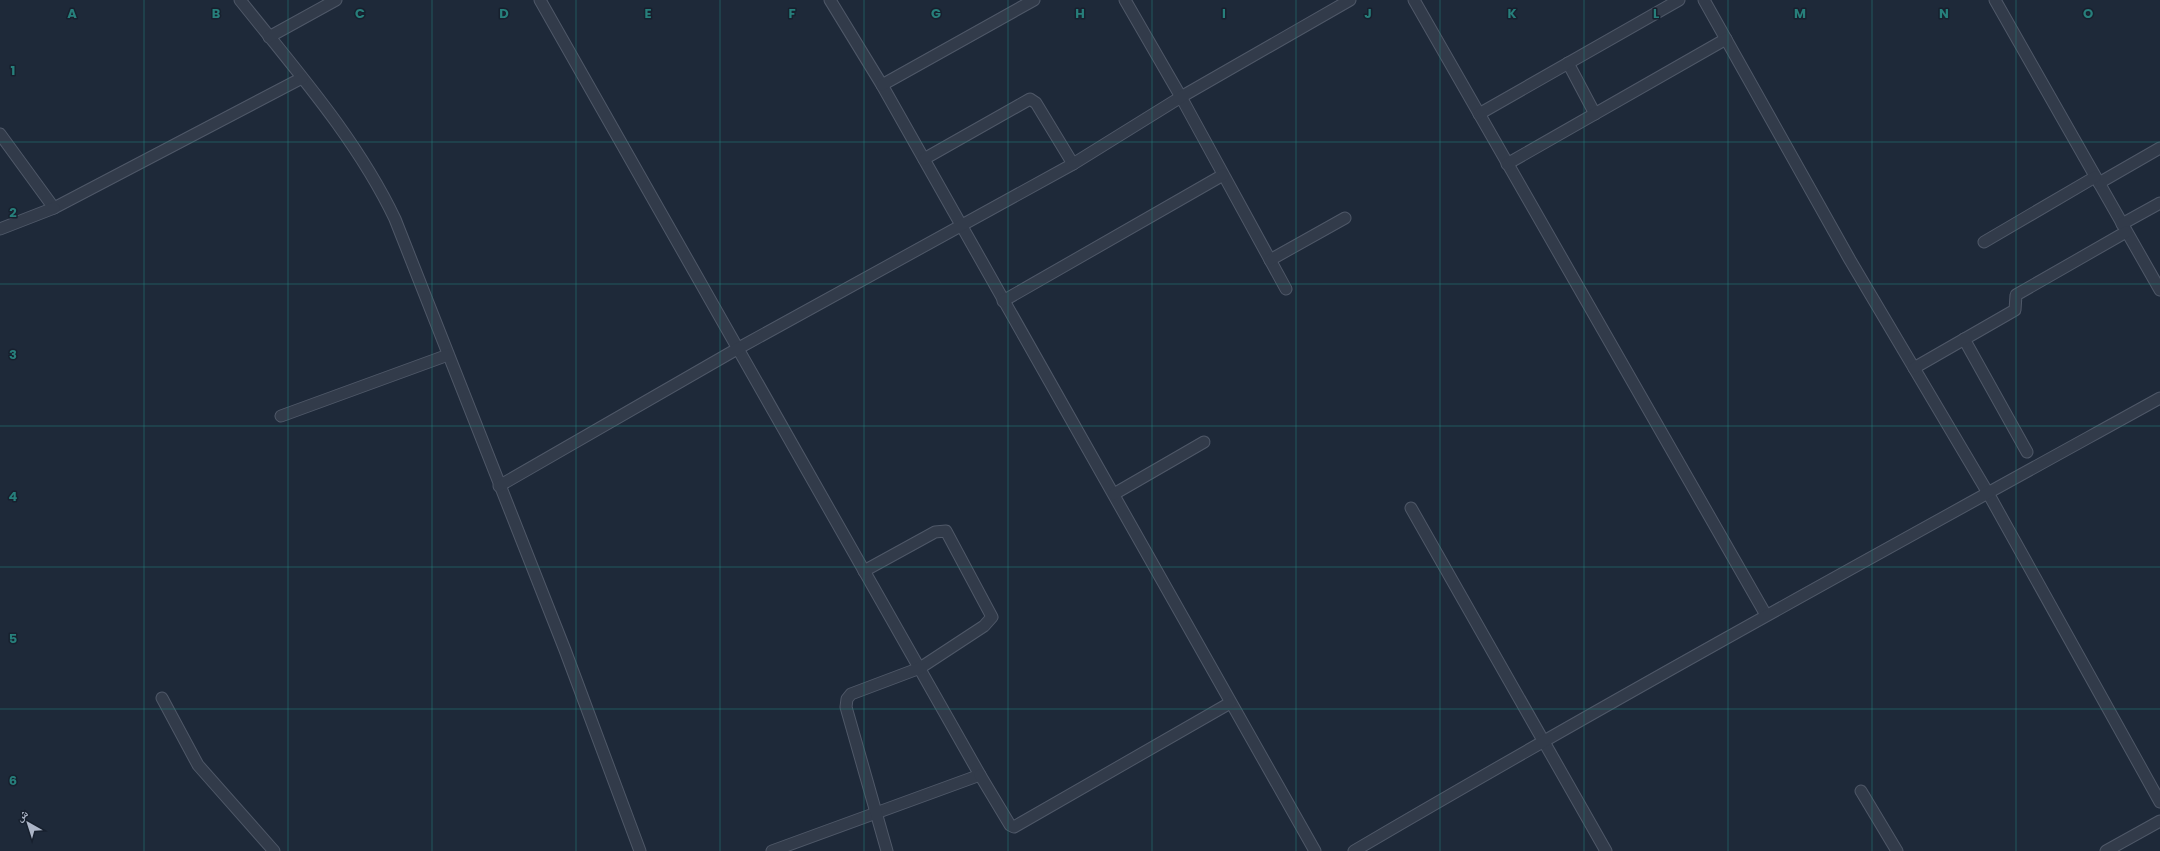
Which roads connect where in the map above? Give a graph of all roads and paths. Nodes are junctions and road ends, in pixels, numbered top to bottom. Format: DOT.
graph roads {
  1 [pos="240,0"];
  2 [pos="336,0"];
  3 [pos="540,0"];
  4 [pos="830,0"];
  5 [pos="1034,0"];
  6 [pos="1125,0"];
  7 [pos="1350,0"];
  8 [pos="1414,0"];
  9 [pos="1679,0"];
  10 [pos="1704,0"];
  11 [pos="1995,0"];
  12 [pos="269,37"];
  13 [pos="1726,39"];
  14 [pos="1568,64"];
  15 [pos="302,78"];
  16 [pos="882,85"];
  17 [pos="1181,97"];
  18 [pos="1479,114"];
  19 [pos="1595,114"];
  20 [pos="0,134"];
  21 [pos="2160,148"];
  22 [pos="924,159"];
  23 [pos="1072,164"];
  24 [pos="1507,164"];
  25 [pos="1222,175"];
  26 [pos="2097,180"];
  27 [pos="2160,202"];
  28 [pos="54,208"];
  29 [pos="1344,218"];
  30 [pos="961,227"];
  31 [pos="0,228"];
  32 [pos="2124,228"];
  33 [pos="1984,242"];
  34 [pos="1270,260"];
  35 [pos="1286,289"];
  36 [pos="2160,290"];
  37 [pos="1003,301"];
  38 [pos="1964,339"];
  39 [pos="737,349"];
  40 [pos="448,355"];
  41 [pos="1914,368"];
  42 [pos="2160,398"];
  43 [pos="281,416"];
  44 [pos="1204,442"];
  45 [pos="2027,452"];
  46 [pos="500,486"];
  47 [pos="1988,493"];
  48 [pos="1114,494"];
  49 [pos="1411,508"];
  50 [pos="864,572"];
  51 [pos="1766,615"];
  52 [pos="920,668"];
  53 [pos="162,698"];
  54 [pos="1230,702"];
  55 [pos="1544,740"];
  56 [pos="980,775"];
  57 [pos="1861,791"];
  58 [pos="2160,802"];
  59 [pos="876,815"];
  60 [pos="2160,821"];
  61 [pos="274,851"];
  62 [pos="640,851"];
  63 [pos="772,851"];
  64 [pos="887,851"];
  65 [pos="1315,851"];
  66 [pos="1354,851"];
  67 [pos="1606,851"];
  68 [pos="1897,851"];
  69 [pos="2106,851"];
  1 -- 12 [label="street"];
  2 -- 12 [label="street"];
  3 -- 39 [label="street"];
  4 -- 16 [label="street"];
  5 -- 16 [label="street"];
  6 -- 17 [label="street"];
  7 -- 17 [label="street"];
  8 -- 18 [label="street"];
  9 -- 14 [label="street"];
  10 -- 13 [label="street"];
  11 -- 26 [label="street"];
  12 -- 15 [label="street"];
  13 -- 19 [label="street"];
  13 -- 41 [label="street"];
  14 -- 18 [label="street"];
  14 -- 19 [label="street"];
  15 -- 28 [label="street"];
  15 -- 40 [label="street"];
  16 -- 22 [label="street"];
  17 -- 23 [label="street"];
  17 -- 25 [label="street"];
  18 -- 24 [label="street"];
  19 -- 24 [label="street"];
  20 -- 28 [label="street"];
  21 -- 26 [label="street"];
  22 -- 23 [label="street"];
  22 -- 30 [label="street"];
  23 -- 30 [label="street"];
  24 -- 51 [label="street"];
  25 -- 34 [label="street"];
  25 -- 37 [label="street"];
  26 -- 32 [label="street"];
  26 -- 33 [label="street"];
  27 -- 32 [label="street"];
  28 -- 31 [label="street"];
  29 -- 34 [label="street"];
  30 -- 37 [label="street"];
  30 -- 39 [label="street"];
  32 -- 36 [label="street"];
  32 -- 38 [label="street"];
  34 -- 35 [label="street"];
  37 -- 48 [label="street"];
  38 -- 41 [label="street"];
  38 -- 45 [label="street"];
  39 -- 46 [label="street"];
  39 -- 50 [label="street"];
  40 -- 43 [label="street"];
  40 -- 46 [label="street"];
  41 -- 47 [label="street"];
  42 -- 47 [label="street"];
  44 -- 48 [label="street"];
  46 -- 62 [label="street"];
  47 -- 51 [label="street"];
  47 -- 58 [label="street"];
  48 -- 54 [label="street"];
  49 -- 55 [label="street"];
  50 -- 52 [label="street"];
  50 -- 52 [label="street"];
  51 -- 55 [label="street"];
  52 -- 56 [label="street"];
  52 -- 59 [label="street"];
  53 -- 61 [label="street"];
  54 -- 56 [label="street"];
  54 -- 65 [label="street"];
  55 -- 66 [label="street"];
  55 -- 67 [label="street"];
  56 -- 59 [label="street"];
  57 -- 68 [label="street"];
  59 -- 63 [label="street"];
  59 -- 64 [label="street"];
  60 -- 69 [label="street"];
}
